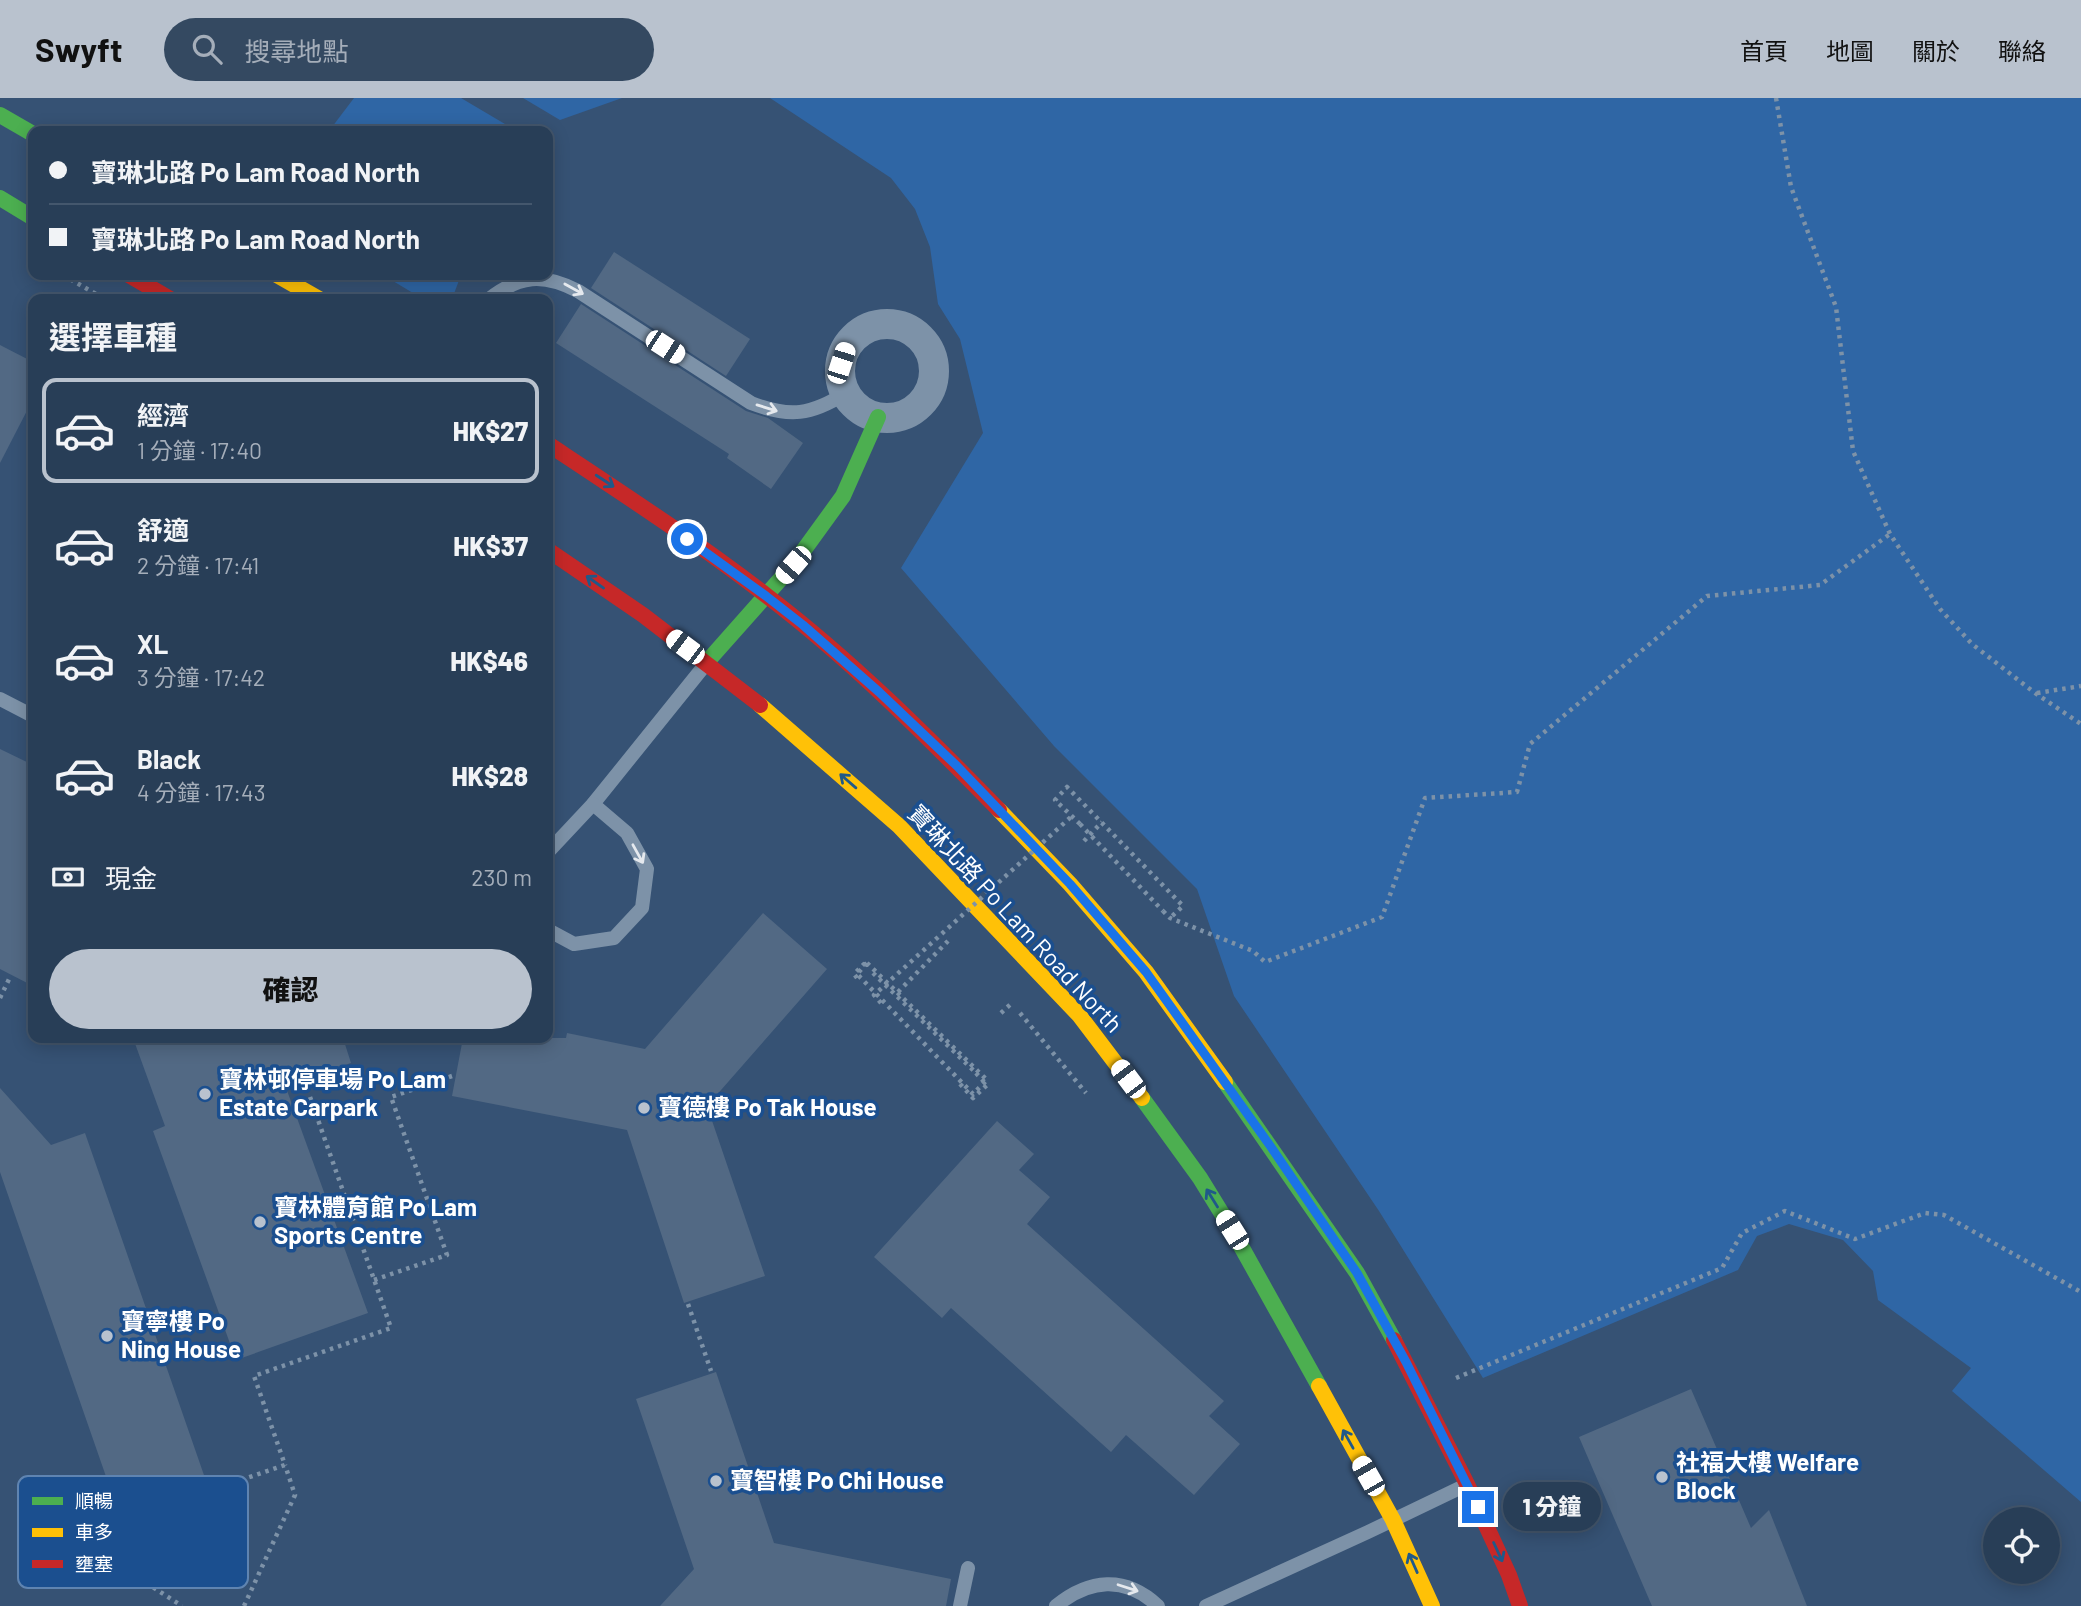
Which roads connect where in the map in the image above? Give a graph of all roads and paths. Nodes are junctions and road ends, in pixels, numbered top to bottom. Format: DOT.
graph roads {
  1 [pos="1776,98"];
  2 [pos="0,115"];
  3 [pos="28,131"];
  4 [pos="0,198"];
  5 [pos="28,215"];
  6 [pos="72,280"];
  7 [pos="138,280"];
  8 [pos="286,280"];
  9 [pos="527,280"];
  10 [pos="553,280"];
  11 [pos="96,294"];
  12 [pos="161,294"];
  13 [pos="310,294"];
  14 [pos="495,294"];
  15 [pos="846,393"];
  16 [pos="878,417"];
  17 [pos="553,446"];
  18 [pos="1889,534"];
  19 [pos="553,553"];
  20 [pos="766,596"];
  21 [pos="706,663"];
  22 [pos="2081,686"];
  23 [pos="2035,693"];
  24 [pos="0,699"];
  25 [pos="28,713"];
  26 [pos="2081,724"];
  27 [pos="593,804"];
  28 [pos="1072,816"];
  29 [pos="1102,822"];
  30 [pos="553,847"];
  31 [pos="1091,849"];
  32 [pos="1170,918"];
  33 [pos="947,927"];
  34 [pos="553,933"];
  35 [pos="957,937"];
  36 [pos="948,941"];
  37 [pos="11,975"];
  38 [pos="887,987"];
  39 [pos="898,992"];
  40 [pos="876,996"];
  41 [pos="0,998"];
  42 [pos="1012,1003"];
  43 [pos="452,1076"];
  44 [pos="1087,1095"];
  45 [pos="310,1097"];
  46 [pos="374,1280"];
  47 [pos="2081,1292"];
  48 [pos="688,1304"];
  49 [pos="711,1371"];
  50 [pos="1448,1381"];
  51 [pos="285,1465"];
  52 [pos="248,1478"];
  53 [pos="1467,1484"];
  54 [pos="1394,1520"];
  55 [pos="968,1567"];
  56 [pos="154,1588"];
  57 [pos="182,1606"];
  58 [pos="244,1606"];
  59 [pos="960,1606"];
  60 [pos="1056,1606"];
  61 [pos="1158,1606"];
  62 [pos="1206,1606"];
  63 [pos="1432,1606"];
  64 [pos="1520,1606"];
  1 -- 18 [label="path"];
  2 -- 3 [label="main road"];
  4 -- 5 [label="main road"];
  6 -- 11 [label="path"];
  7 -- 12 [label="main road"];
  8 -- 13 [label="main road"];
  14 -- 9 [label="lane, one-way"];
  10 -- 15 [label="lane, one-way"];
  15 -- 16 [label="street"];
  15 -- 16 [label="street"];
  16 -- 20 [label="main road"];
  17 -- 20 [label="main road, one-way"];
  18 -- 23 [label="path"];
  18 -- 32 [label="path"];
  21 -- 19 [label="main road, 寶琳北路 Po Lam Road North, one-way"];
  20 -- 21 [label="main road"];
  20 -- 53 [label="main road"];
  21 -- 27 [label="lane"];
  54 -- 21 [label="main road, 寶琳北路 Po Lam Road North, one-way"];
  22 -- 23 [label="path"];
  23 -- 26 [label="path"];
  24 -- 25 [label="lane"];
  27 -- 30 [label="lane"];
  27 -- 34 [label="lane, one-way"];
  28 -- 29 [label="path"];
  28 -- 32 [label="path, bridge"];
  28 -- 40 [label="path, bridge"];
  29 -- 31 [label="path"];
  29 -- 32 [label="path"];
  33 -- 35 [label="path"];
  36 -- 39 [label="path"];
  37 -- 41 [label="path"];
  38 -- 40 [label="path, bridge"];
  38 -- 40 [label="path, bridge"];
  38 -- 40 [label="path, bridge"];
  39 -- 40 [label="path, bridge"];
  39 -- 40 [label="path, bridge"];
  42 -- 44 [label="path"];
  43 -- 46 [label="path"];
  45 -- 46 [label="path"];
  46 -- 51 [label="path"];
  47 -- 50 [label="path"];
  48 -- 49 [label="path"];
  51 -- 52 [label="path"];
  51 -- 58 [label="path"];
  53 -- 54 [label="lane"];
  53 -- 64 [label="main road, one-way"];
  54 -- 62 [label="lane"];
  63 -- 54 [label="main road, 寶琳北路 Po Lam Road North, one-way"];
  55 -- 59 [label="lane"];
  56 -- 57 [label="path"];
  60 -- 61 [label="lane, one-way"];
}
